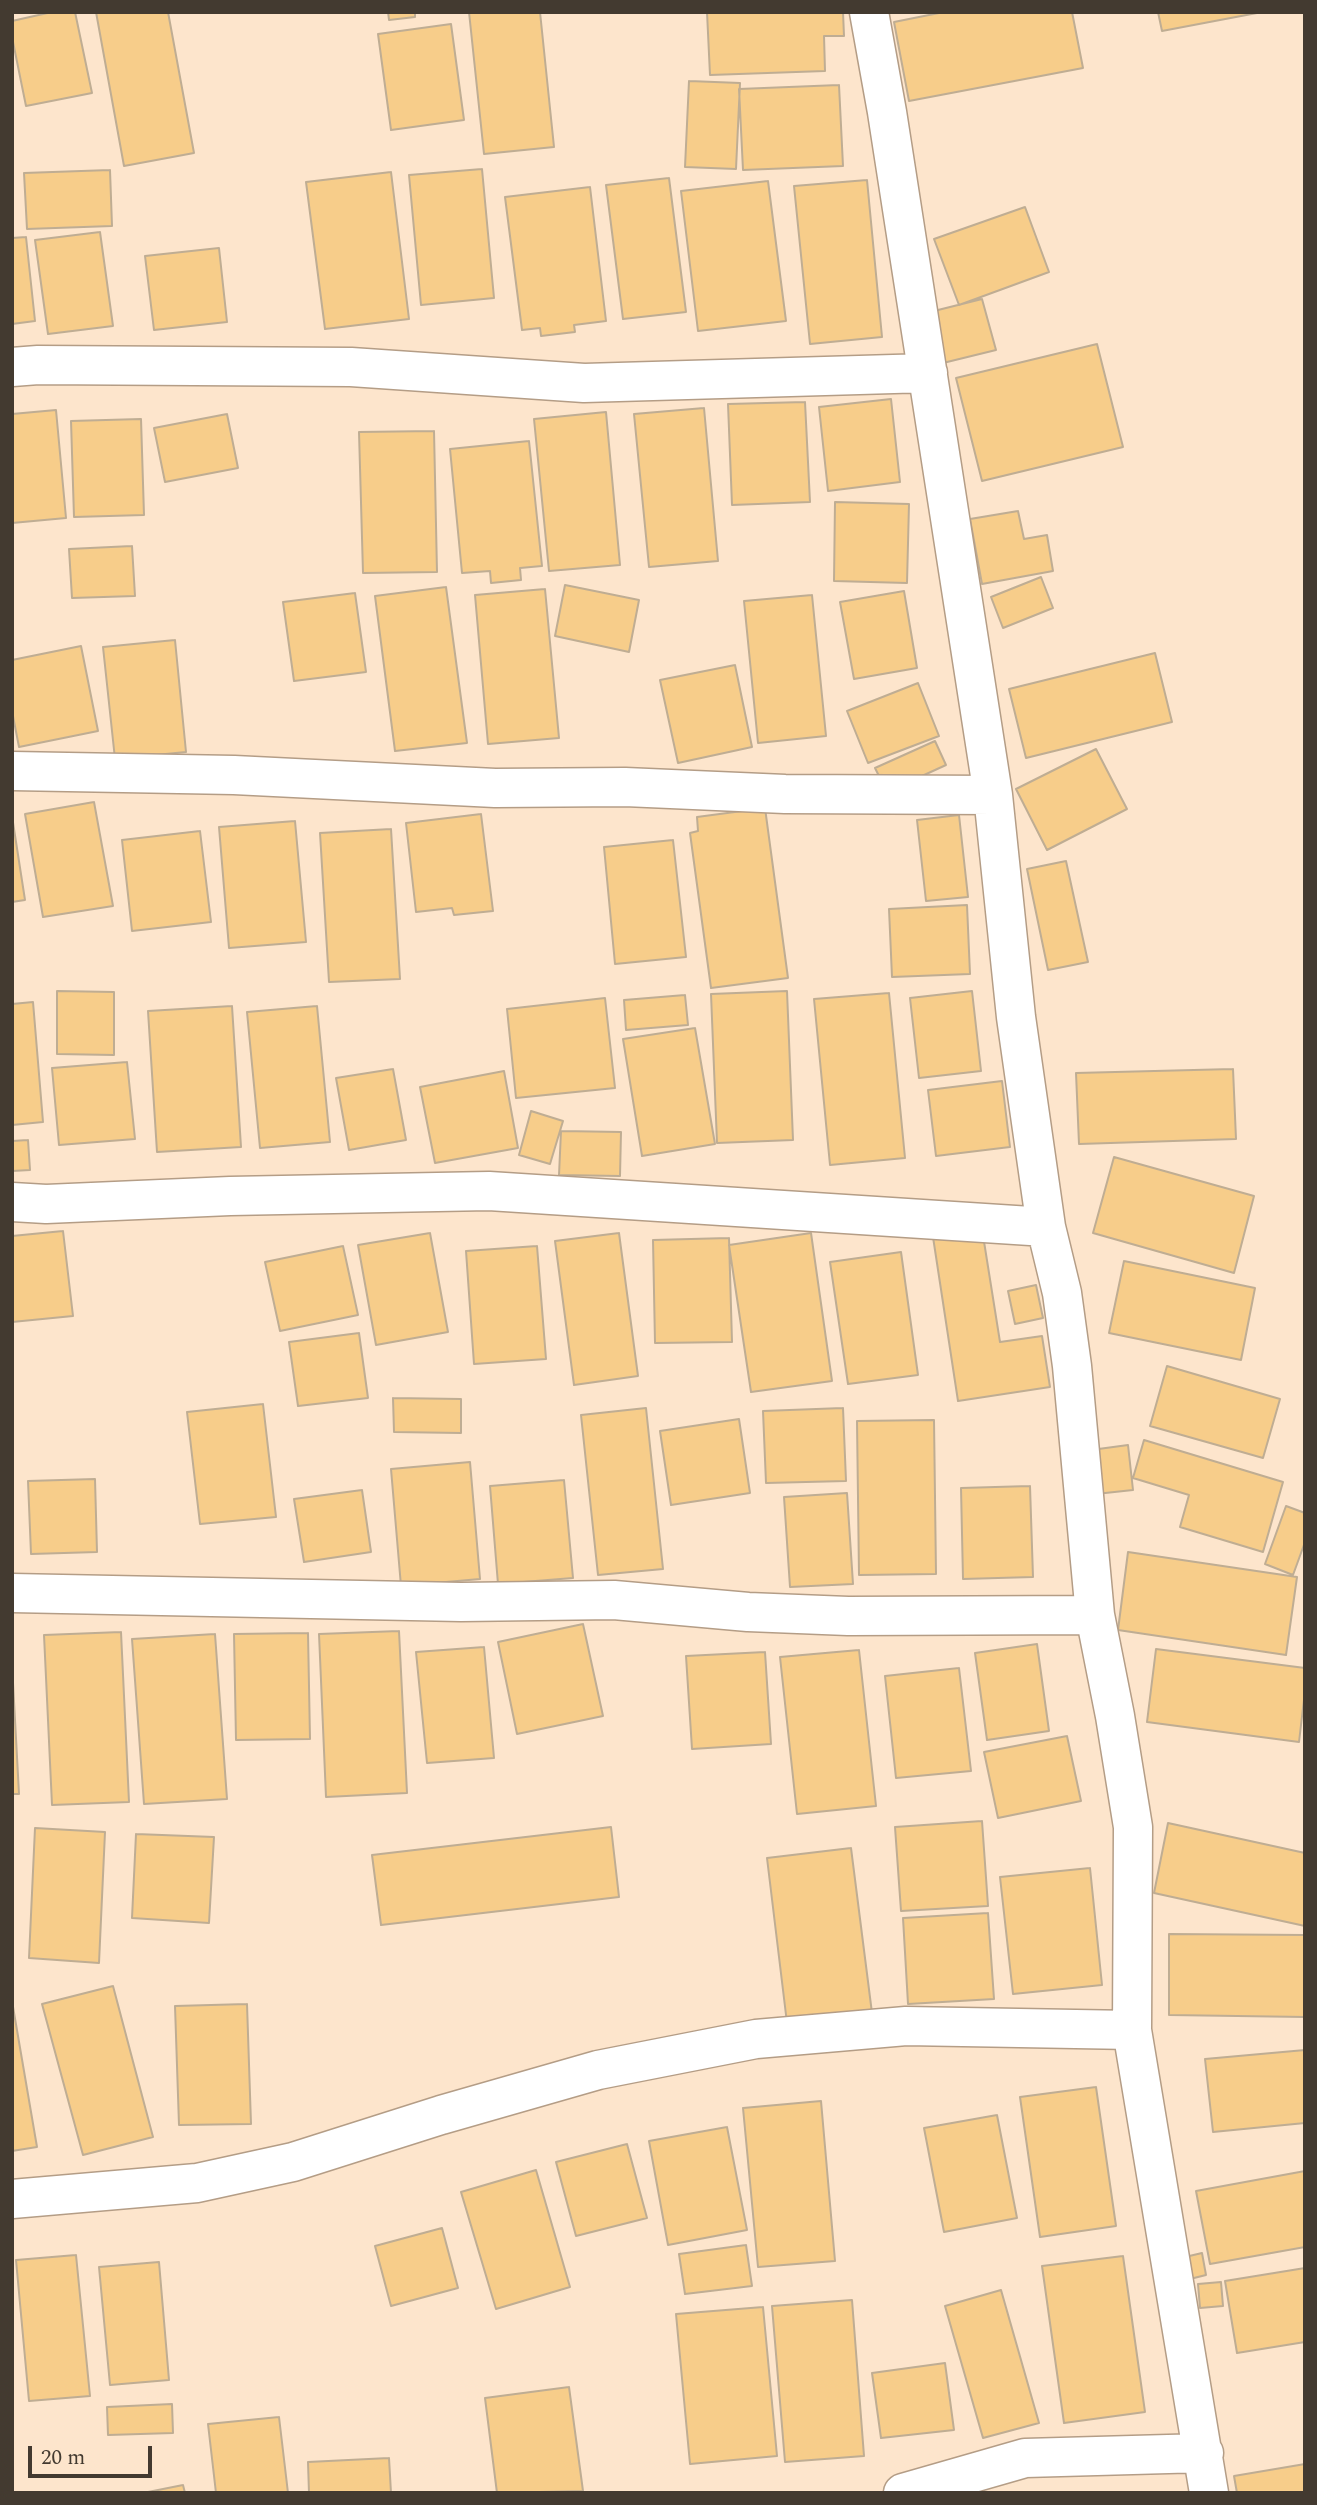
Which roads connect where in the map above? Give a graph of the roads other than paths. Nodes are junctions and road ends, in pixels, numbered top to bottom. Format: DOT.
graph roads {
  1 [pos="869,12"];
  2 [pos="12,367"];
  3 [pos="928,373"];
  4 [pos="12,771"];
  5 [pos="993,795"];
  6 [pos="12,1202"];
  7 [pos="1046,1227"];
  8 [pos="12,1593"];
  9 [pos="1096,1615"];
  10 [pos="1132,2030"];
  11 [pos="12,2199"];
  12 [pos="1204,2453"];
  13 [pos="903,2493"];
  14 [pos="1209,2493"];
  1 -- 3 [label="street"];
  2 -- 3 [label="street"];
  3 -- 5 [label="street"];
  4 -- 5 [label="street"];
  5 -- 7 [label="street"];
  6 -- 7 [label="street"];
  7 -- 9 [label="street"];
  8 -- 9 [label="street"];
  9 -- 10 [label="street"];
  10 -- 11 [label="street"];
  10 -- 12 [label="street"];
  12 -- 13 [label="street"];
  12 -- 14 [label="street"];
}
